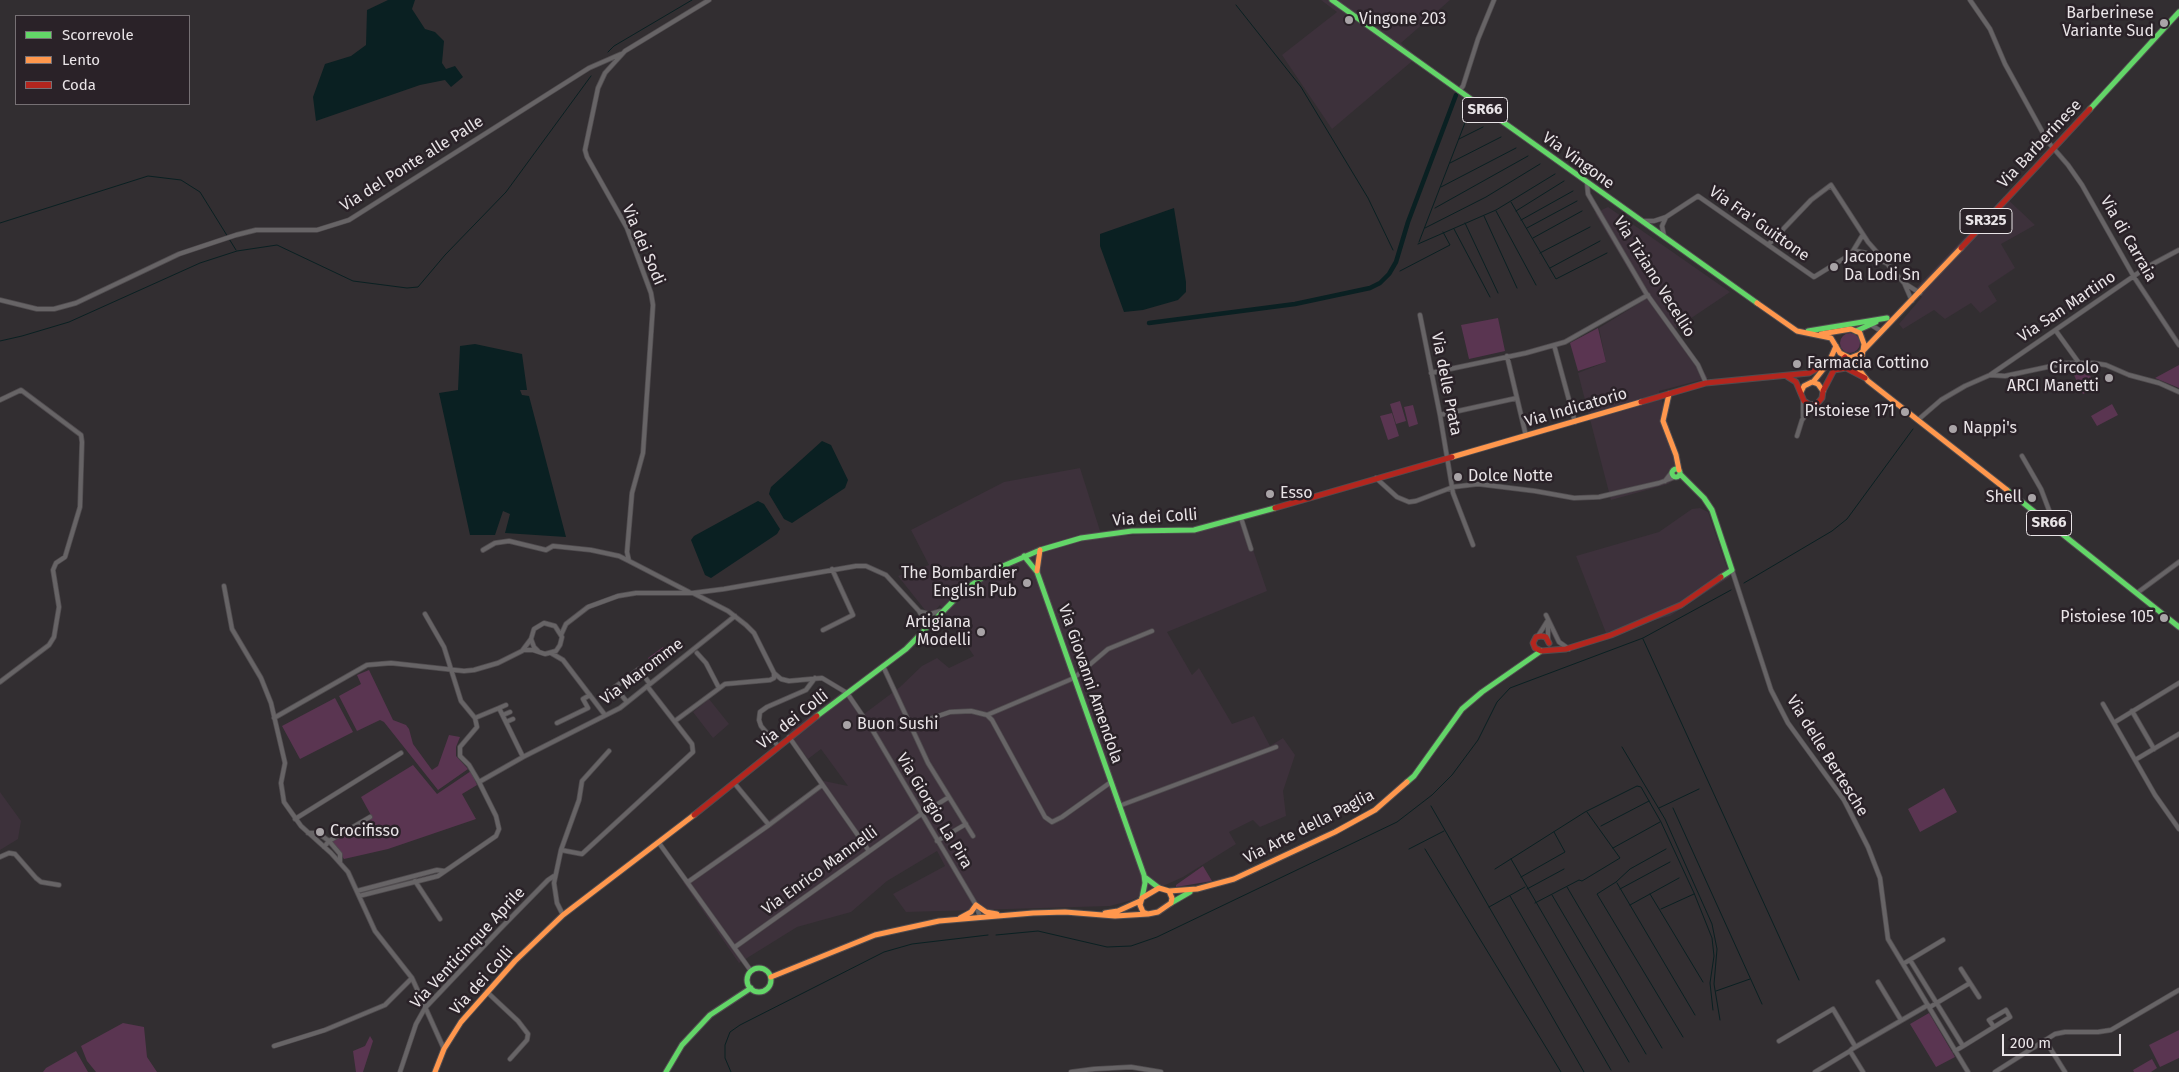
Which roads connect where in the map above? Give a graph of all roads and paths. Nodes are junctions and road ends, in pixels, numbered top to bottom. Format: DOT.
graph roads {
  1 [pos="709,0"];
  2 [pos="1332,0"];
  3 [pos="1494,0"];
  4 [pos="1970,0"];
  5 [pos="2179,12"];
  6 [pos="625,51"];
  7 [pos="1459,91"];
  8 [pos="2053,148"];
  9 [pos="1587,183"];
  10 [pos="1666,217"];
  11 [pos="1639,220"];
  12 [pos="1654,221"];
  13 [pos="1663,222"];
  14 [pos="1651,228"];
  15 [pos="1862,236"];
  16 [pos="1666,239"];
  17 [pos="1768,244"];
  18 [pos="2179,250"];
  19 [pos="1852,252"];
  20 [pos="1886,263"];
  21 [pos="2134,277"];
  22 [pos="1904,283"];
  23 [pos="1920,293"];
  24 [pos="1648,295"];
  25 [pos="0,300"];
  26 [pos="1912,301"];
  27 [pos="1899,314"];
  28 [pos="1420,315"];
  29 [pos="1887,318"];
  30 [pos="1870,324"];
  31 [pos="1798,331"];
  32 [pos="1856,331"];
  33 [pos="1881,331"];
  34 [pos="2056,331"];
  35 [pos="1842,332"];
  36 [pos="1815,334"];
  37 [pos="1554,345"];
  38 [pos="2179,345"];
  39 [pos="1836,346"];
  40 [pos="1862,350"];
  41 [pos="1507,356"];
  42 [pos="1848,357"];
  43 [pos="1829,362"];
  44 [pos="2078,363"];
  45 [pos="1834,370"];
  46 [pos="1861,372"];
  47 [pos="1431,373"];
  48 [pos="1785,376"];
  49 [pos="1990,376"];
  50 [pos="1866,379"];
  51 [pos="1813,382"];
  52 [pos="1706,383"];
  53 [pos="1823,391"];
  54 [pos="2179,392"];
  55 [pos="1801,393"];
  56 [pos="1669,394"];
  57 [pos="1517,398"];
  58 [pos="0,400"];
  59 [pos="1803,400"];
  60 [pos="1814,405"];
  61 [pos="1440,415"];
  62 [pos="1919,419"];
  63 [pos="1802,420"];
  64 [pos="1575,422"];
  65 [pos="1526,436"];
  66 [pos="1797,436"];
  67 [pos="2022,456"];
  68 [pos="1448,458"];
  69 [pos="1677,474"];
  70 [pos="1376,478"];
  71 [pos="1454,487"];
  72 [pos="1241,518"];
  73 [pos="2055,528"];
  74 [pos="1473,544"];
  75 [pos="1251,549"];
  76 [pos="483,550"];
  77 [pos="1040,550"];
  78 [pos="1024,556"];
  79 [pos="629,561"];
  80 [pos="2179,562"];
  81 [pos="832,569"];
  82 [pos="1732,570"];
  83 [pos="1036,572"];
  84 [pos="676,584"];
  85 [pos="224,586"];
  86 [pos="676,592"];
  87 [pos="691,592"];
  88 [pos="2137,592"];
  89 [pos="942,610"];
  90 [pos="919,611"];
  91 [pos="425,614"];
  92 [pos="927,614"];
  93 [pos="1546,615"];
  94 [pos="735,616"];
  95 [pos="923,618"];
  96 [pos="1548,620"];
  97 [pos="930,623"];
  98 [pos="566,624"];
  99 [pos="555,626"];
  100 [pos="2179,627"];
  101 [pos="823,630"];
  102 [pos="1152,631"];
  103 [pos="922,633"];
  104 [pos="561,635"];
  105 [pos="1538,636"];
  106 [pos="531,639"];
  107 [pos="1548,641"];
  108 [pos="1533,645"];
  109 [pos="559,646"];
  110 [pos="1566,649"];
  111 [pos="1544,650"];
  112 [pos="522,651"];
  113 [pos="538,651"];
  114 [pos="551,653"];
  115 [pos="697,653"];
  116 [pos="563,660"];
  117 [pos="1525,663"];
  118 [pos="883,666"];
  119 [pos="451,670"];
  120 [pos="774,673"];
  121 [pos="815,678"];
  122 [pos="1074,678"];
  123 [pos="0,682"];
  124 [pos="2179,683"];
  125 [pos="649,685"];
  126 [pos="720,688"];
  127 [pos="847,694"];
  128 [pos="590,695"];
  129 [pos="627,702"];
  130 [pos="2103,704"];
  131 [pos="506,705"];
  132 [pos="499,708"];
  133 [pos="2132,711"];
  134 [pos="510,712"];
  135 [pos="502,715"];
  136 [pos="606,715"];
  137 [pos="987,715"];
  138 [pos="274,718"];
  139 [pos="476,718"];
  140 [pos="513,719"];
  141 [pos="675,721"];
  142 [pos="506,722"];
  143 [pos="2115,722"];
  144 [pos="557,723"];
  145 [pos="912,725"];
  146 [pos="2179,734"];
  147 [pos="521,736"];
  148 [pos="788,737"];
  149 [pos="514,738"];
  150 [pos="778,746"];
  151 [pos="1276,748"];
  152 [pos="2154,749"];
  153 [pos="609,751"];
  154 [pos="401,753"];
  155 [pos="523,757"];
  156 [pos="2135,760"];
  157 [pos="479,782"];
  158 [pos="1111,782"];
  159 [pos="735,784"];
  160 [pos="822,785"];
  161 [pos="949,797"];
  162 [pos="1119,806"];
  163 [pos="920,815"];
  164 [pos="370,817"];
  165 [pos="295,819"];
  166 [pos="966,824"];
  167 [pos="769,825"];
  168 [pos="2179,829"];
  169 [pos="308,833"];
  170 [pos="973,836"];
  171 [pos="329,841"];
  172 [pos="937,841"];
  173 [pos="659,843"];
  174 [pos="324,846"];
  175 [pos="561,850"];
  176 [pos="869,851"];
  177 [pos="0,857"];
  178 [pos="340,862"];
  179 [pos="444,871"];
  180 [pos="1144,875"];
  181 [pos="414,876"];
  182 [pos="554,876"];
  183 [pos="415,882"];
  184 [pos="688,882"];
  185 [pos="59,885"];
  186 [pos="1159,888"];
  187 [pos="1197,889"];
  188 [pos="357,890"];
  189 [pos="1169,891"];
  190 [pos="359,896"];
  191 [pos="1141,900"];
  192 [pos="1171,903"];
  193 [pos="976,906"];
  194 [pos="1090,914"];
  195 [pos="1148,914"];
  196 [pos="563,915"];
  197 [pos="1003,916"];
  198 [pos="980,917"];
  199 [pos="958,919"];
  200 [pos="440,920"];
  201 [pos="1943,940"];
  202 [pos="735,947"];
  203 [pos="1910,960"];
  204 [pos="1903,964"];
  205 [pos="1961,969"];
  206 [pos="751,970"];
  207 [pos="771,976"];
  208 [pos="412,978"];
  209 [pos="1878,982"];
  210 [pos="1970,983"];
  211 [pos="751,988"];
  212 [pos="2179,990"];
  213 [pos="487,992"];
  214 [pos="1979,997"];
  215 [pos="1937,1003"];
  216 [pos="1929,1006"];
  217 [pos="426,1008"];
  218 [pos="1901,1020"];
  219 [pos="1994,1027"];
  220 [pos="2045,1040"];
  221 [pos="1779,1041"];
  222 [pos="274,1046"];
  223 [pos="1855,1046"];
  224 [pos="1963,1046"];
  225 [pos="444,1049"];
  226 [pos="1956,1051"];
  227 [pos="1850,1052"];
  228 [pos="510,1059"];
  229 [pos="2002,1068"];
  230 [pos="400,1072"];
  231 [pos="435,1072"];
  232 [pos="666,1072"];
  233 [pos="1071,1072"];
  234 [pos="1161,1072"];
  235 [pos="1815,1072"];
  236 [pos="1863,1072"];
  237 [pos="1968,1072"];
  238 [pos="1995,1072"];
  239 [pos="2005,1072"];
  240 [pos="2065,1072"];
  1 -- 6 [label="street, Via dei Sodi"];
  2 -- 7 [label="main road, Via Vingone / SR66"];
  3 -- 7 [label="street"];
  4 -- 8 [label="street, Via di Carraia"];
  5 -- 8 [label="main road, Via Barberinese / SR325"];
  6 -- 25 [label="street, Via del Ponte alle Palle"];
  6 -- 79 [label="street, Via dei Sodi"];
  7 -- 9 [label="main road, Via Vingone / SR66"];
  8 -- 21 [label="street, Via di Carraia"];
  8 -- 23 [label="main road, Via Barberinese / SR325"];
  9 -- 11 [label="main road, Via Vingone / SR66"];
  9 -- 24 [label="street, Via Tiziano Vecellio"];
  10 -- 12 [label="street, Via Fra' Guittone"];
  10 -- 13 [label="street, Via Fra' Guittone"];
  10 -- 17 [label="street, Via Fra' Guittone"];
  11 -- 12 [label="street, Via Fra' Guittone"];
  11 -- 14 [label="main road, Via Vingone / SR66"];
  12 -- 14 [label="street"];
  13 -- 14 [label="street, Via Fra' Guittone"];
  13 -- 16 [label="street"];
  14 -- 16 [label="main road, Via Vingone / SR66"];
  15 -- 17 [label="street"];
  15 -- 19 [label="street"];
  15 -- 20 [label="street"];
  16 -- 31 [label="main road, Via Vingone / SR66"];
  17 -- 19 [label="street, Via Fra' Guittone"];
  18 -- 21 [label="street, Via San Martino"];
  19 -- 20 [label="street"];
  20 -- 22 [label="street"];
  21 -- 34 [label="street, Via San Martino"];
  21 -- 38 [label="street, Via di Carraia"];
  22 -- 23 [label="street"];
  22 -- 26 [label="street"];
  23 -- 26 [label="main road, Via Barberinese / SR325"];
  24 -- 37 [label="street"];
  24 -- 52 [label="street, Via Tiziano Vecellio"];
  26 -- 27 [label="main road, Via Barberinese / SR325"];
  27 -- 29 [label="main road, Via Barberinese / SR325"];
  27 -- 33 [label="main road, Via Barberinese / SR325"];
  28 -- 47 [label="street, Via delle Prata"];
  29 -- 30 [label="main road, Via Barberinese / SR325"];
  29 -- 31 [label="main road, Via Barberinese"];
  30 -- 32 [label="main road, Via Barberinese / SR325"];
  30 -- 33 [label="street"];
  31 -- 36 [label="main road, Via Vingone / SR66"];
  32 -- 35 [label="main road, SR66"];
  32 -- 40 [label="main road"];
  33 -- 40 [label="main road, Via Barberinese / SR325"];
  34 -- 44 [label="street"];
  34 -- 49 [label="street, Via San Martino"];
  35 -- 36 [label="main road, Via Vingone / SR66"];
  35 -- 39 [label="main road"];
  36 -- 39 [label="main road, Via Vingone / SR66"];
  37 -- 41 [label="street"];
  37 -- 64 [label="street"];
  39 -- 42 [label="main road, SR66"];
  39 -- 43 [label="main road"];
  40 -- 42 [label="main road"];
  40 -- 46 [label="main road"];
  41 -- 47 [label="street"];
  41 -- 57 [label="street"];
  42 -- 45 [label="main road"];
  42 -- 46 [label="main road, SR66"];
  43 -- 48 [label="main road, Via Indicatorio"];
  43 -- 51 [label="main road"];
  44 -- 49 [label="street"];
  44 -- 54 [label="street"];
  45 -- 50 [label="main road"];
  45 -- 53 [label="main road"];
  46 -- 50 [label="main road, SR66"];
  47 -- 61 [label="street, Via delle Prata"];
  48 -- 52 [label="main road, Via Indicatorio"];
  48 -- 55 [label="main road"];
  49 -- 62 [label="street, Via San Martino"];
  50 -- 62 [label="main road, SR66"];
  51 -- 53 [label="main road"];
  51 -- 55 [label="main road"];
  52 -- 56 [label="main road, Via Indicatorio"];
  53 -- 60 [label="main road"];
  55 -- 59 [label="main road"];
  56 -- 64 [label="main road, Via Indicatorio"];
  56 -- 69 [label="main road"];
  57 -- 61 [label="street"];
  57 -- 65 [label="street"];
  58 -- 123 [label="street"];
  59 -- 60 [label="main road"];
  59 -- 63 [label="street"];
  60 -- 63 [label="street"];
  61 -- 68 [label="street, Via delle Prata"];
  62 -- 73 [label="main road, SR66"];
  63 -- 66 [label="street"];
  64 -- 65 [label="main road, Via Indicatorio"];
  65 -- 68 [label="main road, Via Indicatorio"];
  67 -- 73 [label="street"];
  68 -- 70 [label="main road, Via Indicatorio"];
  68 -- 71 [label="street, Via delle Prata"];
  69 -- 71 [label="street"];
  69 -- 82 [label="main road, Via delle Bertesche"];
  70 -- 71 [label="street"];
  70 -- 72 [label="main road, Via dei Colli"];
  71 -- 74 [label="street, Via delle Prata"];
  72 -- 75 [label="street"];
  72 -- 77 [label="main road, Via dei Colli"];
  73 -- 88 [label="main road, SR66"];
  76 -- 79 [label="street"];
  77 -- 78 [label="main road, Via dei Colli"];
  77 -- 83 [label="main road"];
  78 -- 83 [label="main road, Via Giovanni Amendola"];
  78 -- 89 [label="main road, Via dei Colli"];
  79 -- 84 [label="street"];
  80 -- 88 [label="street"];
  81 -- 87 [label="street"];
  81 -- 90 [label="street"];
  81 -- 101 [label="street"];
  82 -- 110 [label="main road"];
  82 -- 204 [label="street, Via delle Bertesche"];
  83 -- 122 [label="main road, Via Giovanni Amendola"];
  84 -- 86 [label="street"];
  84 -- 87 [label="street"];
  85 -- 138 [label="street"];
  86 -- 87 [label="street"];
  86 -- 98 [label="street"];
  87 -- 94 [label="street"];
  88 -- 100 [label="main road, SR66"];
  89 -- 92 [label="street"];
  89 -- 97 [label="main road, Via dei Colli"];
  90 -- 92 [label="street"];
  90 -- 95 [label="street"];
  91 -- 119 [label="street"];
  92 -- 97 [label="street"];
  93 -- 96 [label="street"];
  94 -- 120 [label="street"];
  94 -- 125 [label="street, Via Maromme"];
  95 -- 97 [label="street"];
  95 -- 103 [label="street"];
  96 -- 105 [label="street"];
  96 -- 107 [label="street"];
  96 -- 110 [label="street"];
  97 -- 103 [label="main road, Via dei Colli"];
  98 -- 99 [label="street"];
  98 -- 104 [label="street"];
  99 -- 104 [label="street"];
  99 -- 106 [label="street"];
  102 -- 122 [label="street"];
  103 -- 118 [label="main road, Via dei Colli"];
  104 -- 109 [label="street"];
  105 -- 107 [label="main road"];
  105 -- 108 [label="main road"];
  106 -- 112 [label="street"];
  106 -- 113 [label="street"];
  107 -- 110 [label="main road"];
  107 -- 111 [label="main road"];
  108 -- 111 [label="main road"];
  108 -- 117 [label="main road"];
  109 -- 114 [label="street"];
  109 -- 116 [label="street"];
  110 -- 111 [label="main road"];
  111 -- 117 [label="main road, Via Arte della Paglia"];
  112 -- 113 [label="street"];
  112 -- 119 [label="street"];
  113 -- 114 [label="street"];
  114 -- 116 [label="street"];
  115 -- 126 [label="street"];
  116 -- 128 [label="street"];
  117 -- 187 [label="main road, Via Arte della Paglia"];
  118 -- 127 [label="main road, Via dei Colli"];
  118 -- 145 [label="street"];
  119 -- 138 [label="street"];
  119 -- 139 [label="street"];
  120 -- 121 [label="street"];
  120 -- 126 [label="street"];
  121 -- 127 [label="street"];
  121 -- 150 [label="street"];
  122 -- 137 [label="street"];
  122 -- 158 [label="main road, Via Giovanni Amendola"];
  124 -- 133 [label="street"];
  125 -- 129 [label="street, Via Maromme"];
  125 -- 129 [label="street"];
  125 -- 141 [label="street"];
  126 -- 141 [label="street"];
  127 -- 148 [label="main road, Via dei Colli"];
  127 -- 163 [label="street, Via Giorgio La Pira"];
  128 -- 136 [label="street"];
  128 -- 144 [label="street"];
  129 -- 136 [label="street, Via Maromme"];
  130 -- 143 [label="street"];
  131 -- 132 [label="street"];
  132 -- 135 [label="street"];
  132 -- 139 [label="street"];
  133 -- 143 [label="street"];
  133 -- 152 [label="street"];
  134 -- 135 [label="street"];
  135 -- 142 [label="street"];
  136 -- 155 [label="street, Via Maromme"];
  137 -- 145 [label="street"];
  137 -- 158 [label="street"];
  138 -- 165 [label="street"];
  139 -- 157 [label="street"];
  140 -- 142 [label="street"];
  141 -- 175 [label="street"];
  142 -- 149 [label="street"];
  143 -- 156 [label="street"];
  145 -- 161 [label="street"];
  146 -- 152 [label="street"];
  147 -- 149 [label="street"];
  148 -- 150 [label="main road, Via dei Colli"];
  148 -- 160 [label="street"];
  149 -- 155 [label="street"];
  150 -- 159 [label="main road, Via dei Colli"];
  151 -- 162 [label="street"];
  152 -- 156 [label="street"];
  153 -- 175 [label="street"];
  154 -- 165 [label="street"];
  155 -- 157 [label="street, Via Maromme"];
  156 -- 168 [label="street"];
  157 -- 179 [label="street"];
  158 -- 162 [label="main road, Via Giovanni Amendola"];
  159 -- 167 [label="street"];
  159 -- 173 [label="main road, Via dei Colli"];
  160 -- 167 [label="street"];
  160 -- 176 [label="street"];
  161 -- 163 [label="street, Via Enrico Mannelli"];
  161 -- 166 [label="street"];
  162 -- 180 [label="main road, Via Giovanni Amendola"];
  163 -- 172 [label="street, Via Giorgio La Pira"];
  163 -- 176 [label="street, Via Enrico Mannelli"];
  164 -- 171 [label="street"];
  165 -- 169 [label="street"];
  166 -- 170 [label="street"];
  166 -- 172 [label="street"];
  167 -- 184 [label="street"];
  169 -- 171 [label="street"];
  169 -- 174 [label="street"];
  171 -- 174 [label="street"];
  171 -- 178 [label="street"];
  172 -- 193 [label="street, Via Giorgio La Pira"];
  173 -- 184 [label="street"];
  173 -- 196 [label="main road, Via dei Colli"];
  174 -- 178 [label="street"];
  175 -- 182 [label="street"];
  176 -- 202 [label="street, Via Enrico Mannelli"];
  177 -- 185 [label="street"];
  178 -- 188 [label="street"];
  179 -- 181 [label="street"];
  179 -- 183 [label="street"];
  180 -- 186 [label="main road, Via Giovanni Amendola"];
  180 -- 191 [label="main road, Via Giovanni Amendola"];
  181 -- 183 [label="street"];
  181 -- 188 [label="street"];
  182 -- 196 [label="street"];
  182 -- 217 [label="street, Via Venticinque Aprile"];
  183 -- 190 [label="street"];
  183 -- 200 [label="street"];
  184 -- 202 [label="street"];
  186 -- 189 [label="main road, Via Arte della Paglia"];
  186 -- 191 [label="main road, Via Arte della Paglia"];
  187 -- 189 [label="main road, Via Arte della Paglia"];
  187 -- 192 [label="main road, Via Arte della Paglia"];
  188 -- 190 [label="street"];
  189 -- 192 [label="main road"];
  190 -- 208 [label="street"];
  191 -- 194 [label="main road, Via Arte della Paglia"];
  191 -- 195 [label="main road"];
  192 -- 195 [label="main road, Via Arte della Paglia"];
  193 -- 197 [label="main road"];
  193 -- 198 [label="street, Via Giorgio La Pira"];
  193 -- 199 [label="main road"];
  194 -- 195 [label="main road, Via Arte della Paglia"];
  194 -- 197 [label="main road, Via Arte della Paglia"];
  196 -- 213 [label="main road, Via dei Colli"];
  197 -- 198 [label="main road, Via Arte della Paglia"];
  198 -- 199 [label="main road, Via Arte della Paglia"];
  199 -- 207 [label="main road, Via Arte della Paglia"];
  201 -- 203 [label="street"];
  202 -- 206 [label="street"];
  203 -- 204 [label="street"];
  203 -- 215 [label="street"];
  204 -- 216 [label="street, Via delle Bertesche"];
  205 -- 210 [label="street"];
  206 -- 207 [label="main road"];
  206 -- 211 [label="main road"];
  207 -- 211 [label="main road, Via Arte della Paglia"];
  208 -- 217 [label="street"];
  208 -- 222 [label="street"];
  209 -- 218 [label="street"];
  210 -- 214 [label="street"];
  210 -- 215 [label="street"];
  211 -- 232 [label="main road, Via Arte della Paglia"];
  212 -- 220 [label="street"];
  213 -- 225 [label="main road, Via dei Colli"];
  213 -- 228 [label="street"];
  215 -- 216 [label="street"];
  215 -- 224 [label="street"];
  216 -- 218 [label="street"];
  216 -- 226 [label="street, Via delle Bertesche"];
  217 -- 225 [label="street"];
  217 -- 230 [label="street, Via Venticinque Aprile"];
  218 -- 223 [label="street"];
  219 -- 219 [label="street"];
  219 -- 224 [label="street"];
  220 -- 229 [label="street"];
  220 -- 240 [label="street"];
  221 -- 223 [label="street"];
  223 -- 227 [label="street"];
  224 -- 226 [label="street"];
  225 -- 231 [label="main road, Via dei Colli"];
  226 -- 237 [label="street, Via delle Bertesche"];
  227 -- 235 [label="street"];
  227 -- 236 [label="street"];
  229 -- 238 [label="street"];
  229 -- 239 [label="street"];
  233 -- 234 [label="street"];
}
